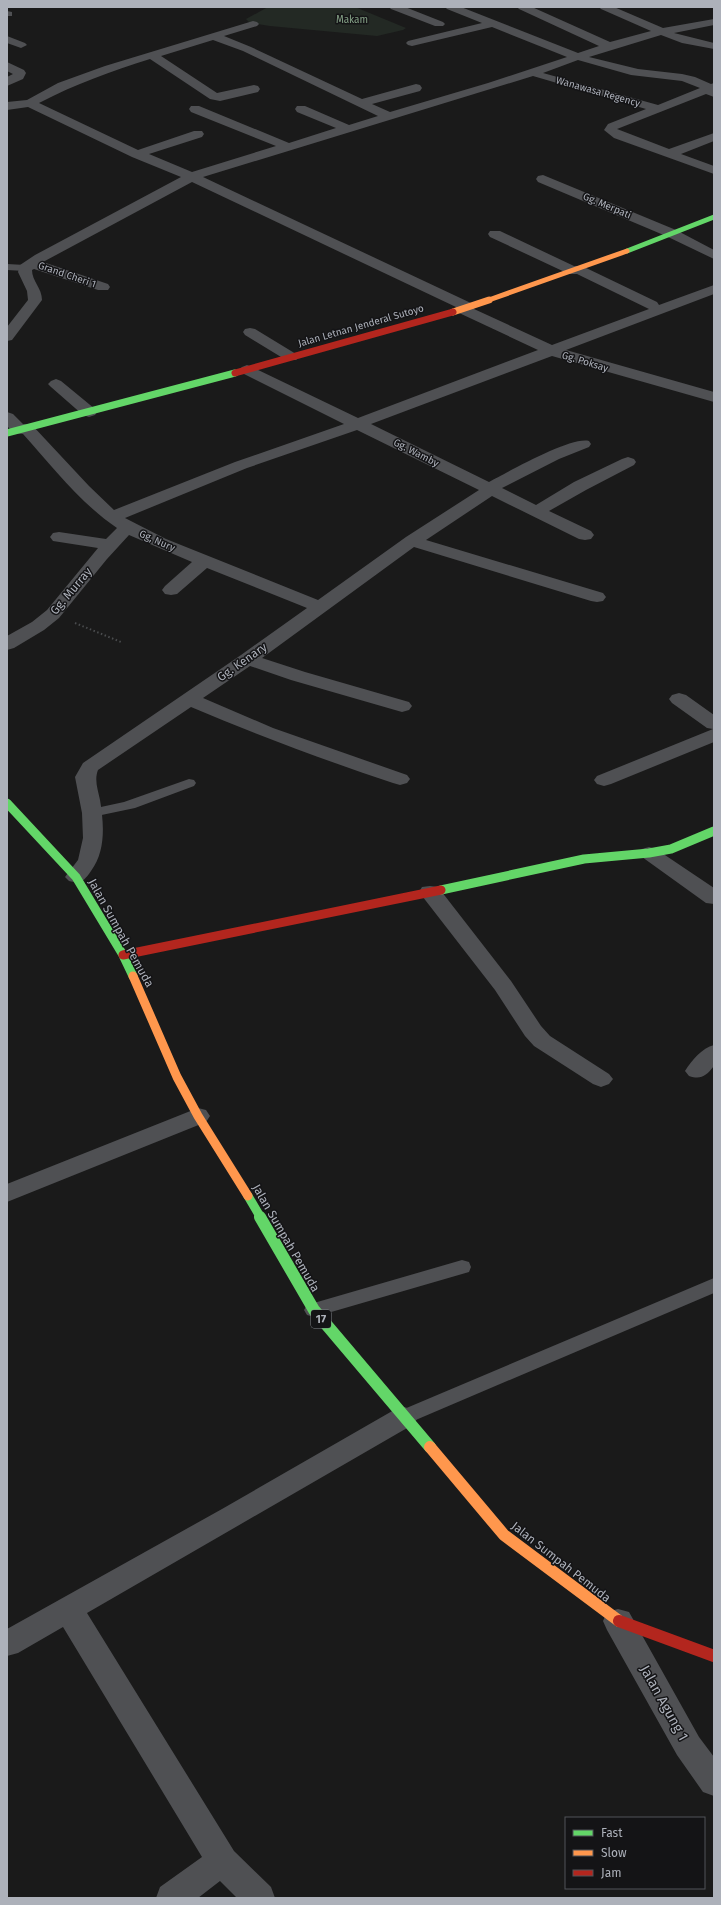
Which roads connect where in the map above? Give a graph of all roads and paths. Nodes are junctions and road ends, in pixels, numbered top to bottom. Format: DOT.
graph roads {
  1 [pos="395,7"];
  2 [pos="523,7"];
  3 [pos="626,7"];
  4 [pos="629,7"];
  5 [pos="444,8"];
  6 [pos="608,8"];
  7 [pos="416,15"];
  8 [pos="714,22"];
  9 [pos="253,24"];
  10 [pos="439,24"];
  11 [pos="492,24"];
  12 [pos="680,28"];
  13 [pos="664,31"];
  14 [pos="215,37"];
  15 [pos="7,39"];
  16 [pos="714,41"];
  17 [pos="412,44"];
  18 [pos="21,45"];
  19 [pos="609,46"];
  20 [pos="714,46"];
  21 [pos="152,55"];
  22 [pos="581,58"];
  23 [pos="7,66"];
  24 [pos="538,75"];
  25 [pos="7,82"];
  26 [pos="416,88"];
  27 [pos="254,89"];
  28 [pos="712,90"];
  29 [pos="30,103"];
  30 [pos="360,103"];
  31 [pos="7,106"];
  32 [pos="195,109"];
  33 [pos="301,109"];
  34 [pos="659,109"];
  35 [pos="390,117"];
  36 [pos="348,129"];
  37 [pos="198,134"];
  38 [pos="714,137"];
  39 [pos="286,146"];
  40 [pos="136,154"];
  41 [pos="669,154"];
  42 [pos="714,170"];
  43 [pos="192,177"];
  44 [pos="543,179"];
  45 [pos="714,217"];
  46 [pos="671,233"];
  47 [pos="495,234"];
  48 [pos="714,255"];
  49 [pos="28,266"];
  50 [pos="7,267"];
  51 [pos="576,270"];
  52 [pos="103,287"];
  53 [pos="714,289"];
  54 [pos="652,305"];
  55 [pos="465,308"];
  56 [pos="250,332"];
  57 [pos="7,337"];
  58 [pos="552,351"];
  59 [pos="291,357"];
  60 [pos="247,370"];
  61 [pos="56,384"];
  62 [pos="714,397"];
  63 [pos="89,412"];
  64 [pos="7,417"];
  65 [pos="358,424"];
  66 [pos="18,430"];
  67 [pos="583,444"];
  68 [pos="628,462"];
  69 [pos="489,490"];
  70 [pos="536,512"];
  71 [pos="112,517"];
  72 [pos="127,527"];
  73 [pos="585,535"];
  74 [pos="59,537"];
  75 [pos="412,541"];
  76 [pos="110,546"];
  77 [pos="204,561"];
  78 [pos="171,590"];
  79 [pos="597,597"];
  80 [pos="319,607"];
  81 [pos="53,614"];
  82 [pos="121,642"];
  83 [pos="7,644"];
  84 [pos="248,659"];
  85 [pos="189,699"];
  86 [pos="679,699"];
  87 [pos="402,706"];
  88 [pos="714,724"];
  89 [pos="714,735"];
  90 [pos="400,778"];
  91 [pos="604,780"];
  92 [pos="189,783"];
  93 [pos="7,803"];
  94 [pos="93,825"];
  95 [pos="714,831"];
  96 [pos="649,853"];
  97 [pos="76,877"];
  98 [pos="430,892"];
  99 [pos="714,898"];
  100 [pos="123,955"];
  101 [pos="714,1052"];
  102 [pos="697,1071"];
  103 [pos="600,1079"];
  104 [pos="198,1116"];
  105 [pos="7,1194"];
  106 [pos="462,1268"];
  107 [pos="714,1284"];
  108 [pos="314,1310"];
  109 [pos="404,1417"];
  110 [pos="69,1610"];
  111 [pos="618,1621"];
  112 [pos="7,1644"];
  113 [pos="714,1656"];
  114 [pos="714,1782"];
  115 [pos="222,1862"];
  116 [pos="172,1898"];
  117 [pos="260,1898"];
  1 -- 7 [label="street"];
  2 -- 19 [label="street"];
  3 -- 6 [label="street"];
  4 -- 12 [label="street"];
  5 -- 7 [label="street"];
  5 -- 11 [label="street, Wanawasa Regency"];
  6 -- 13 [label="street"];
  7 -- 10 [label="street"];
  8 -- 12 [label="street"];
  9 -- 14 [label="street"];
  11 -- 17 [label="street"];
  11 -- 22 [label="street, Wanawasa Regency"];
  12 -- 13 [label="street"];
  12 -- 16 [label="street"];
  13 -- 19 [label="street"];
  13 -- 20 [label="street"];
  14 -- 21 [label="street"];
  14 -- 30 [label="street"];
  15 -- 18 [label="street"];
  19 -- 22 [label="street"];
  21 -- 27 [label="street"];
  21 -- 29 [label="street"];
  22 -- 28 [label="street, Wanawasa Regency"];
  22 -- 35 [label="street"];
  23 -- 25 [label="street"];
  24 -- 34 [label="street, Wanawasa Regency"];
  26 -- 30 [label="street"];
  28 -- 34 [label="street, Wanawasa Regency"];
  29 -- 31 [label="street"];
  29 -- 40 [label="street, Gg. Poksay"];
  30 -- 35 [label="street"];
  32 -- 39 [label="street"];
  33 -- 36 [label="street"];
  34 -- 41 [label="street, Wanawasa Regency"];
  35 -- 36 [label="street"];
  36 -- 39 [label="street"];
  37 -- 40 [label="street"];
  38 -- 41 [label="street"];
  39 -- 43 [label="street"];
  40 -- 43 [label="street, Gg. Poksay"];
  41 -- 42 [label="street, Wanawasa Regency"];
  43 -- 49 [label="street"];
  43 -- 55 [label="street, Gg. Poksay"];
  44 -- 46 [label="street, Gg. Merpati"];
  45 -- 46 [label="main road, Jalan Letnan Jenderal Sutoyo"];
  46 -- 48 [label="street, Gg. Merpati"];
  46 -- 51 [label="main road, Jalan Letnan Jenderal Sutoyo"];
  47 -- 51 [label="street"];
  49 -- 50 [label="lane"];
  49 -- 52 [label="street, Grand Cheri 1"];
  49 -- 57 [label="street"];
  51 -- 54 [label="street"];
  51 -- 55 [label="main road, Jalan Letnan Jenderal Sutoyo"];
  53 -- 58 [label="street"];
  55 -- 58 [label="street, Gg. Poksay"];
  55 -- 59 [label="main road, Jalan Letnan Jenderal Sutoyo"];
  56 -- 59 [label="street"];
  58 -- 62 [label="street, Gg. Poksay"];
  58 -- 65 [label="street"];
  59 -- 60 [label="main road, Jalan Letnan Jenderal Sutoyo"];
  60 -- 63 [label="main road, Jalan Letnan Jenderal Sutoyo"];
  60 -- 65 [label="street, Gg. Wamby"];
  61 -- 63 [label="street"];
  63 -- 66 [label="main road, Jalan Letnan Jenderal Sutoyo"];
  64 -- 66 [label="street, Gg, Nury"];
  65 -- 69 [label="street, Gg. Wamby"];
  65 -- 71 [label="street"];
  66 -- 71 [label="street, Gg, Nury"];
  67 -- 69 [label="street, Gg. Kenary"];
  68 -- 70 [label="street"];
  69 -- 70 [label="street, Gg. Wamby"];
  69 -- 75 [label="street, Gg. Kenary"];
  70 -- 73 [label="street, Gg. Wamby"];
  71 -- 72 [label="street, Gg, Nury"];
  72 -- 76 [label="street, Gg. Murray"];
  72 -- 77 [label="street, Gg, Nury"];
  74 -- 76 [label="street"];
  75 -- 79 [label="street"];
  75 -- 80 [label="street, Gg. Kenary"];
  76 -- 81 [label="street, Gg. Murray"];
  77 -- 78 [label="street"];
  77 -- 80 [label="street, Gg, Nury"];
  80 -- 84 [label="street, Gg. Kenary"];
  81 -- 82 [label="path"];
  81 -- 83 [label="street, Gg. Murray"];
  84 -- 85 [label="street, Gg. Kenary"];
  84 -- 87 [label="street"];
  85 -- 90 [label="street"];
  85 -- 94 [label="street, Gg. Kenary"];
  86 -- 88 [label="street"];
  89 -- 91 [label="street"];
  92 -- 94 [label="lane"];
  93 -- 97 [label="main road, Jalan Sumpah Pemuda / 17"];
  94 -- 97 [label="street, Gg. Kenary"];
  95 -- 96 [label="main road"];
  96 -- 98 [label="main road"];
  96 -- 99 [label="street"];
  97 -- 100 [label="main road, Jalan Sumpah Pemuda / 17"];
  98 -- 100 [label="main road"];
  98 -- 103 [label="street"];
  100 -- 104 [label="main road, Jalan Sumpah Pemuda / 17"];
  101 -- 102 [label="street"];
  104 -- 105 [label="street"];
  104 -- 108 [label="main road, Jalan Sumpah Pemuda / 17"];
  106 -- 108 [label="lane"];
  107 -- 109 [label="lane"];
  108 -- 109 [label="main road, Jalan Sumpah Pemuda / 17"];
  109 -- 110 [label="street"];
  109 -- 111 [label="main road, Jalan Sumpah Pemuda / 17"];
  110 -- 112 [label="street"];
  110 -- 115 [label="street"];
  111 -- 113 [label="main road, Jalan Sumpah Pemuda / 17"];
  111 -- 114 [label="street, Jalan Agung 1"];
  115 -- 116 [label="street"];
  115 -- 117 [label="street"];
}
